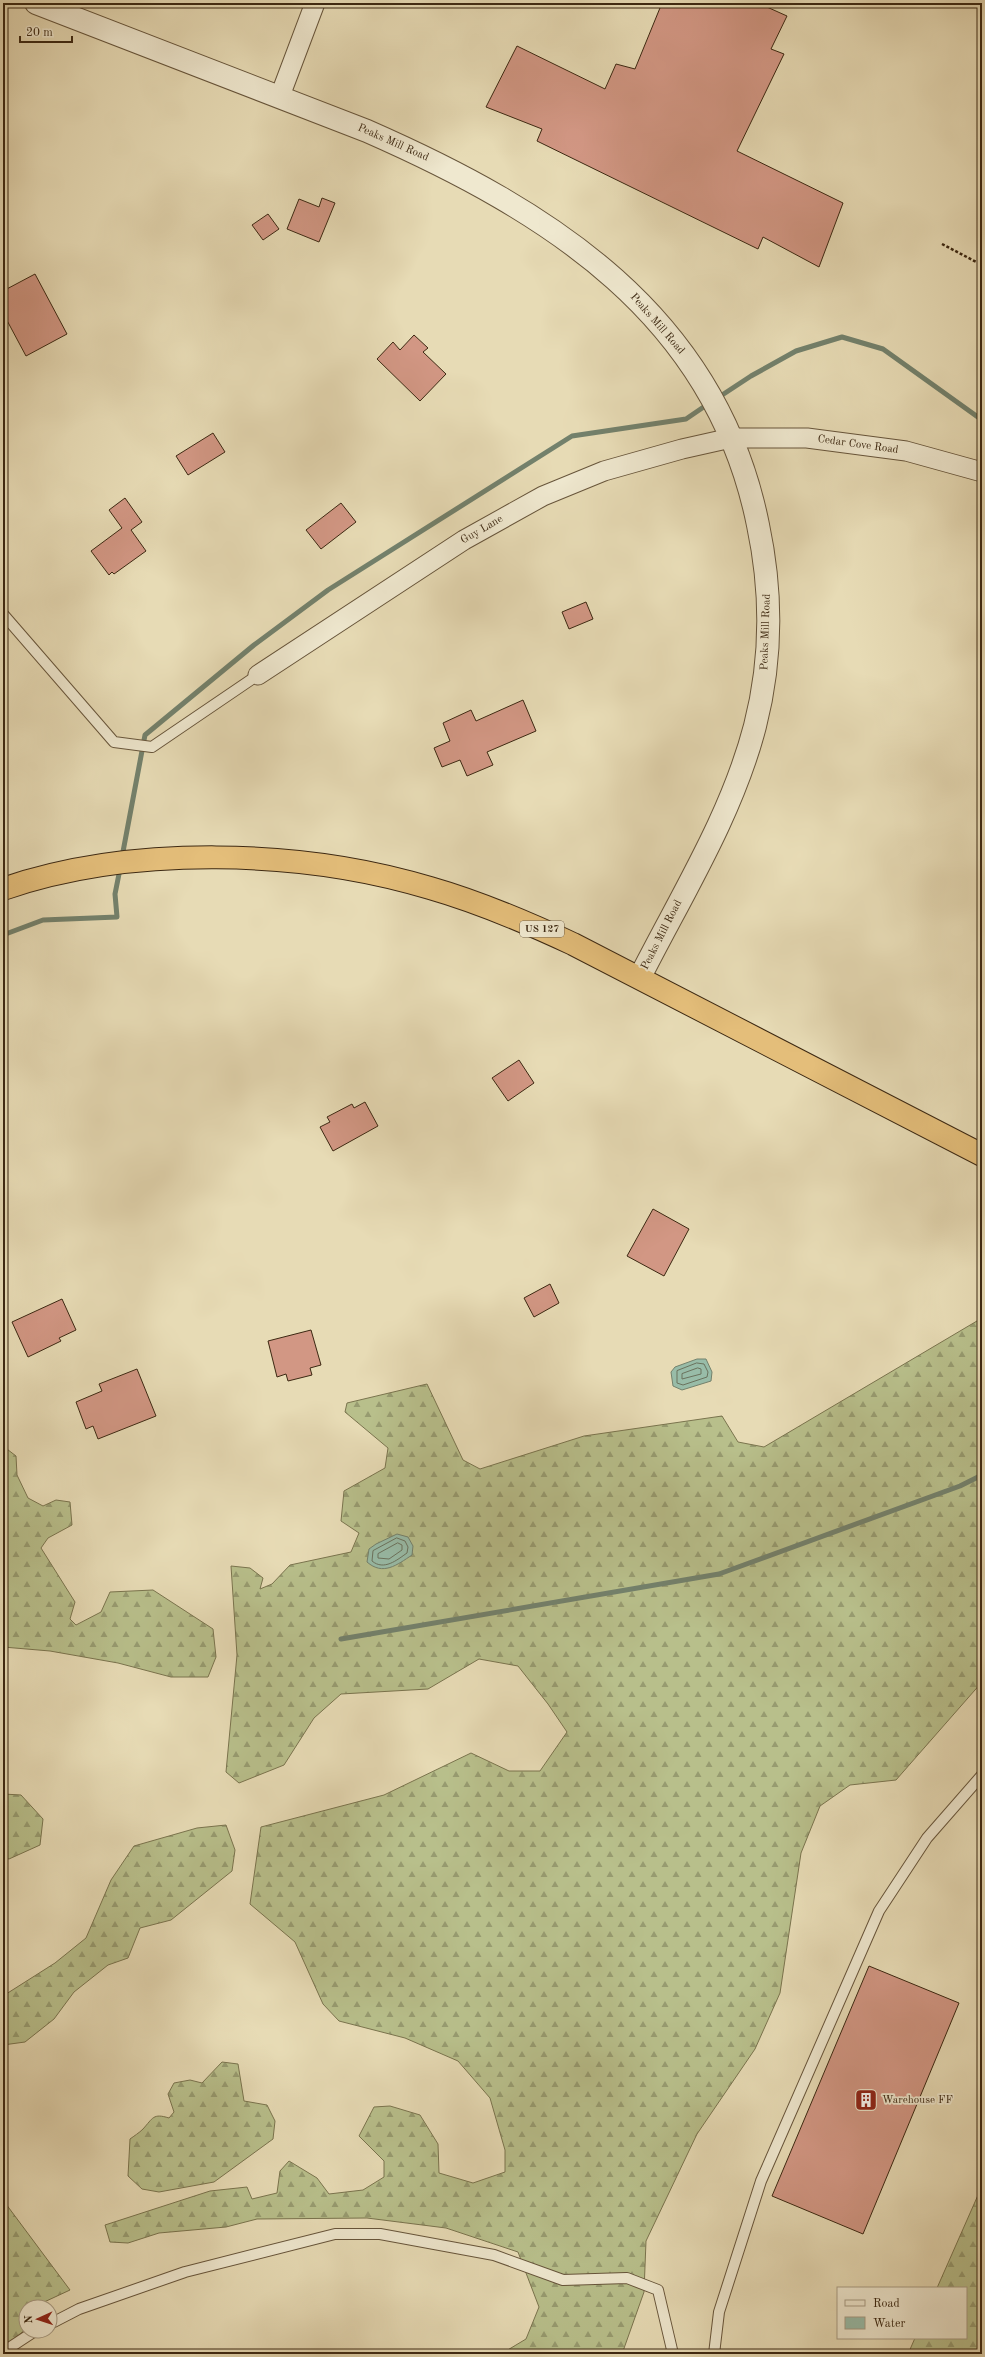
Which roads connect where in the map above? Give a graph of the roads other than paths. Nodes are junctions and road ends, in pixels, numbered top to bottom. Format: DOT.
graph roads {
  1 [pos="36,3"];
  2 [pos="315,3"];
  3 [pos="280,96"];
  4 [pos="731,438"];
  5 [pos="982,472"];
  6 [pos="3,614"];
  7 [pos="258,675"];
  8 [pos="3,889"];
  9 [pos="640,977"];
  10 [pos="982,1155"];
  11 [pos="982,1775"];
  12 [pos="58,2320"];
  13 [pos="23,2339"];
  14 [pos="3,2352"];
  15 [pos="674,2354"];
  16 [pos="714,2354"];
  1 -- 3 [label="street, Peaks Mill Road"];
  2 -- 3 [label="street"];
  3 -- 4 [label="street, Peaks Mill Road"];
  4 -- 5 [label="street, Cedar Cove Road"];
  4 -- 7 [label="street, Guy Lane"];
  4 -- 9 [label="street, Peaks Mill Road"];
  6 -- 7 [label="lane"];
  8 -- 9 [label="highway, US 127"];
  9 -- 10 [label="highway, US 127"];
  11 -- 16 [label="lane"];
  12 -- 15 [label="lane"];
  13 -- 14 [label="lane"];
}
